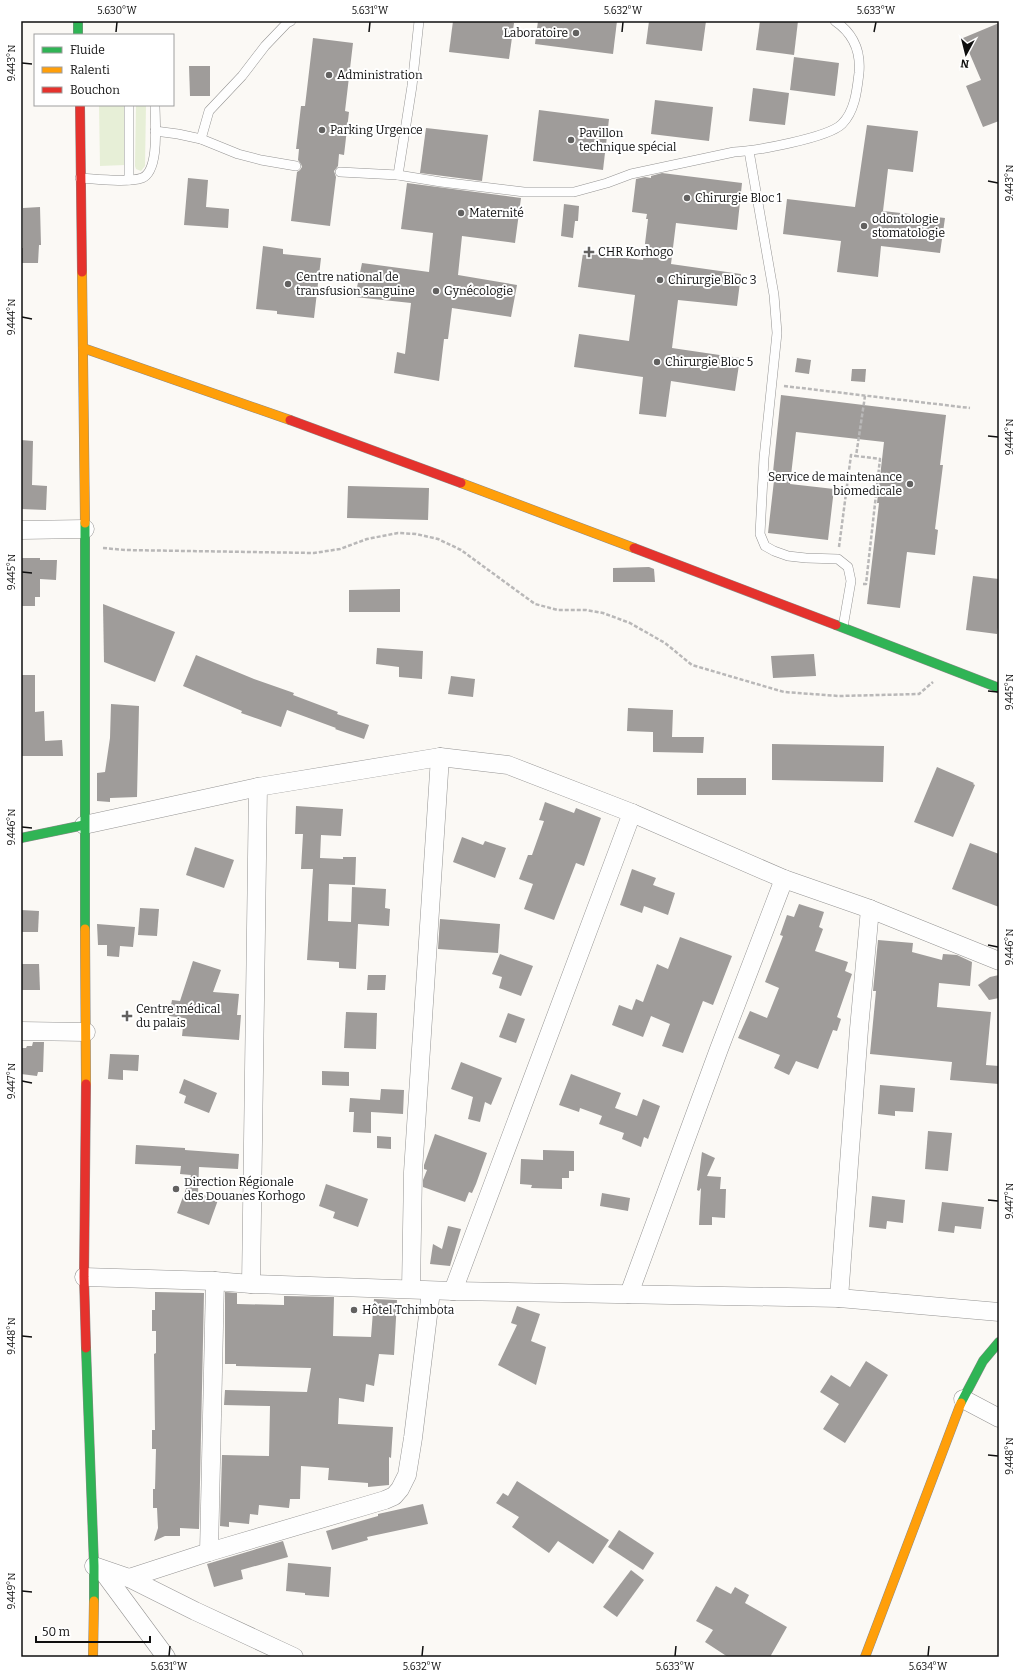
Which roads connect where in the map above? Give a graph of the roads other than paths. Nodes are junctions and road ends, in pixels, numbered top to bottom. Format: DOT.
graph roads {
  1 [pos="78,21"];
  2 [pos="291,21"];
  3 [pos="419,21"];
  4 [pos="835,21"];
  5 [pos="78,34"];
  6 [pos="80,106"];
  7 [pos="129,106"];
  8 [pos="155,106"];
  9 [pos="156,131"];
  10 [pos="201,139"];
  11 [pos="749,151"];
  12 [pos="296,166"];
  13 [pos="340,172"];
  14 [pos="398,175"];
  15 [pos="80,178"];
  16 [pos="128,180"];
  17 [pos="83,348"];
  18 [pos="21,530"];
  19 [pos="85,537"];
  20 [pos="843,627"];
  21 [pos="999,688"];
  22 [pos="440,757"];
  23 [pos="258,788"];
  24 [pos="632,813"];
  25 [pos="84,826"];
  26 [pos="21,838"];
  27 [pos="784,879"];
  28 [pos="870,909"];
  29 [pos="999,961"];
  30 [pos="21,1031"];
  31 [pos="86,1032"];
  32 [pos="84,1277"];
  33 [pos="215,1281"];
  34 [pos="251,1284"];
  35 [pos="411,1289"];
  36 [pos="431,1291"];
  37 [pos="454,1292"];
  38 [pos="629,1294"];
  39 [pos="840,1298"];
  40 [pos="999,1309"];
  41 [pos="999,1342"];
  42 [pos="963,1399"];
  43 [pos="999,1418"];
  44 [pos="209,1552"];
  45 [pos="97,1568"];
  46 [pos="128,1578"];
  47 [pos="93,1657"];
  48 [pos="166,1657"];
  49 [pos="294,1657"];
  50 [pos="865,1657"];
  1 -- 5 [label="main road"];
  2 -- 10 [label="lane"];
  3 -- 14 [label="lane"];
  4 -- 11 [label="lane"];
  6 -- 15 [label="main road"];
  7 -- 16 [label="lane"];
  8 -- 9 [label="lane"];
  9 -- 10 [label="lane"];
  9 -- 16 [label="lane"];
  10 -- 12 [label="lane"];
  11 -- 14 [label="lane"];
  11 -- 20 [label="lane"];
  13 -- 14 [label="lane"];
  15 -- 16 [label="lane"];
  15 -- 17 [label="main road"];
  17 -- 19 [label="main road"];
  17 -- 20 [label="main road"];
  18 -- 19 [label="street"];
  19 -- 25 [label="main road"];
  20 -- 21 [label="main road"];
  22 -- 23 [label="street"];
  22 -- 24 [label="street"];
  22 -- 35 [label="street"];
  23 -- 25 [label="street"];
  23 -- 34 [label="street"];
  24 -- 27 [label="street"];
  24 -- 37 [label="street"];
  25 -- 26 [label="main road"];
  25 -- 31 [label="main road"];
  27 -- 28 [label="street"];
  27 -- 38 [label="street"];
  28 -- 29 [label="street"];
  28 -- 39 [label="street"];
  30 -- 31 [label="street"];
  31 -- 32 [label="main road"];
  32 -- 33 [label="street"];
  32 -- 45 [label="main road"];
  33 -- 34 [label="street"];
  33 -- 44 [label="street"];
  34 -- 35 [label="street"];
  35 -- 36 [label="street"];
  36 -- 37 [label="street"];
  36 -- 44 [label="street"];
  37 -- 38 [label="street"];
  38 -- 39 [label="street"];
  39 -- 40 [label="street"];
  41 -- 42 [label="main road"];
  42 -- 43 [label="street"];
  42 -- 50 [label="main road"];
  44 -- 46 [label="street"];
  45 -- 46 [label="street"];
  45 -- 47 [label="main road"];
  45 -- 48 [label="street"];
  46 -- 49 [label="street"];
}
